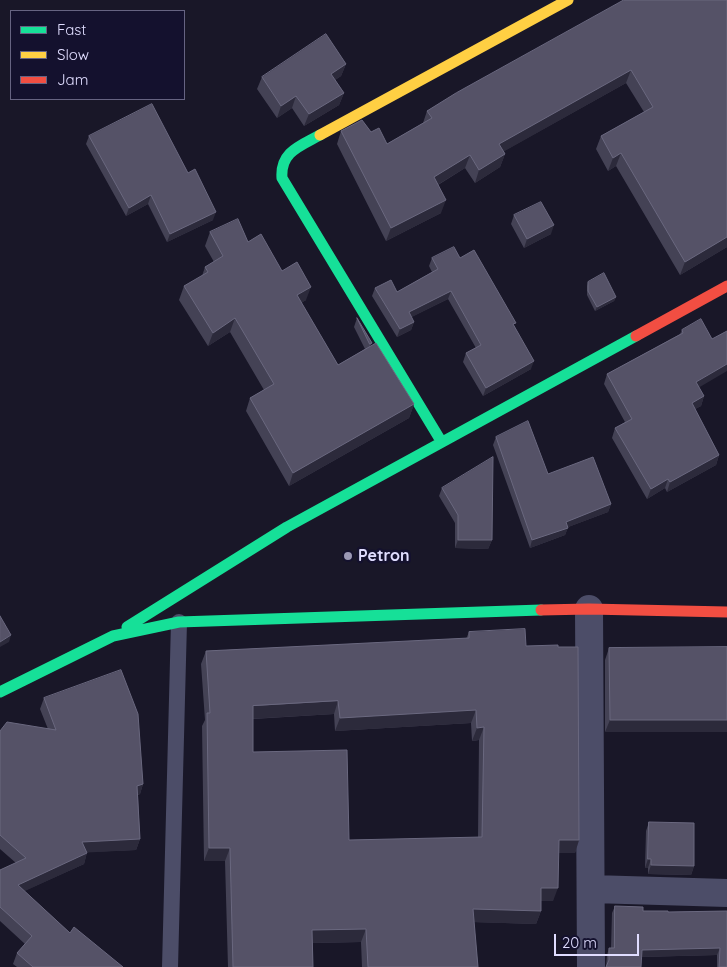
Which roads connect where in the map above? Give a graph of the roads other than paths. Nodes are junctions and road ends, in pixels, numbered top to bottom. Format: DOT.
graph roads {
  1 [pos="568,0"];
  2 [pos="727,286"];
  3 [pos="441,441"];
  4 [pos="589,609"];
  5 [pos="727,612"];
  6 [pos="179,622"];
  7 [pos="113,636"];
  8 [pos="0,692"];
  9 [pos="592,889"];
  10 [pos="727,893"];
  11 [pos="170,967"];
  12 [pos="591,967"];
  1 -- 3 [label="street"];
  2 -- 3 [label="street"];
  3 -- 7 [label="street"];
  4 -- 5 [label="street"];
  4 -- 6 [label="street"];
  4 -- 9 [label="street"];
  6 -- 7 [label="street"];
  6 -- 11 [label="lane"];
  7 -- 8 [label="street"];
  9 -- 10 [label="street"];
  9 -- 12 [label="street"];
}
